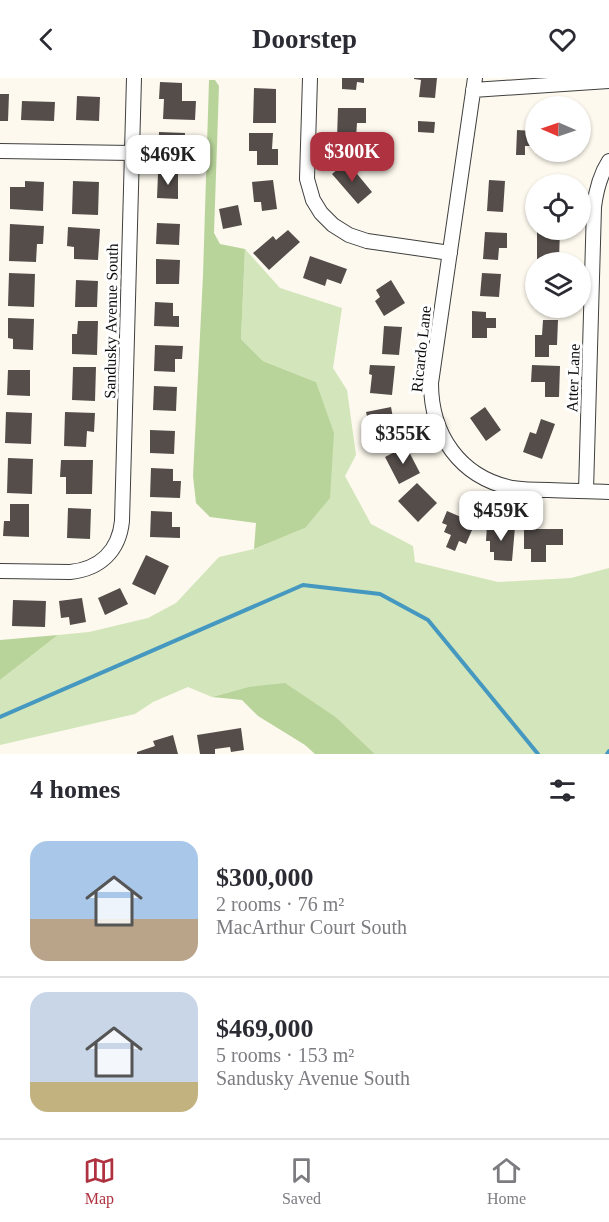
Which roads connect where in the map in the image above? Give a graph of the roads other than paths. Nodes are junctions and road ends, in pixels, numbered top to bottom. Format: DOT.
graph roads {
  1 [pos="134,78"];
  2 [pos="310,78"];
  3 [pos="609,81"];
  4 [pos="474,84"];
  5 [pos="0,151"];
  6 [pos="132,153"];
  7 [pos="609,161"];
  8 [pos="450,253"];
  9 [pos="586,491"];
  10 [pos="609,492"];
  11 [pos="0,571"];
  1 -- 6 [label="street, Sandusky Avenue South"];
  2 -- 8 [label="street"];
  3 -- 4 [label="street"];
  4 -- 8 [label="street, Ricardo Lane"];
  5 -- 6 [label="street"];
  6 -- 11 [label="street, Sandusky Avenue South"];
  7 -- 9 [label="street, Atter Lane"];
  8 -- 9 [label="street, Ricardo Lane"];
  9 -- 10 [label="street, Ricardo Lane"];
}
